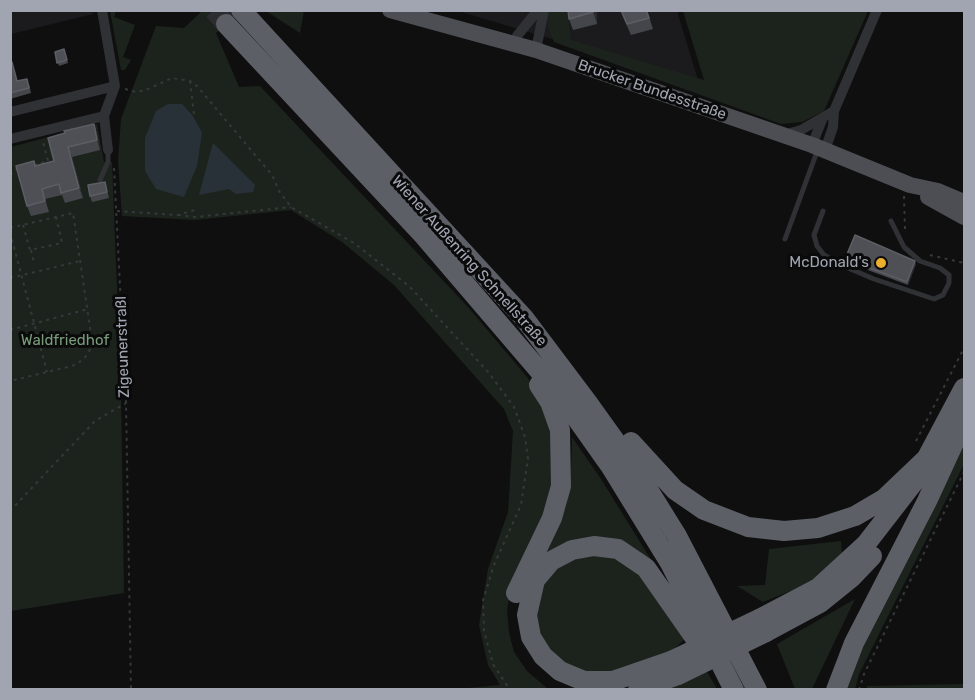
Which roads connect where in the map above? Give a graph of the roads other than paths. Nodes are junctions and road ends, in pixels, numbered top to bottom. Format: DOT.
graph roads {
  1 [pos="102,10"];
  2 [pos="241,10"];
  3 [pos="390,10"];
  4 [pos="538,10"];
  5 [pos="544,10"];
  6 [pos="877,10"];
  7 [pos="226,24"];
  8 [pos="515,44"];
  9 [pos="536,50"];
  10 [pos="115,86"];
  11 [pos="834,111"];
  12 [pos="10,112"];
  13 [pos="104,116"];
  14 [pos="822,120"];
  15 [pos="783,136"];
  16 [pos="10,139"];
  17 [pos="819,148"];
  18 [pos="108,150"];
  19 [pos="100,180"];
  20 [pos="910,185"];
  21 [pos="964,202"];
  22 [pos="823,211"];
  23 [pos="964,217"];
  24 [pos="891,221"];
  25 [pos="785,239"];
  26 [pos="525,352"];
  27 [pos="964,388"];
  28 [pos="588,403"];
  29 [pos="964,422"];
  30 [pos="936,459"];
  31 [pos="674,668"];
  32 [pos="731,681"];
  33 [pos="570,690"];
  34 [pos="638,690"];
  35 [pos="757,690"];
  36 [pos="836,690"];
  1 -- 10 [label="street"];
  2 -- 28 [label="highway, Wiener Außenring Schnellstraße"];
  3 -- 8 [label="main road, Brucker Bundesstraße"];
  4 -- 8 [label="street"];
  5 -- 9 [label="street"];
  6 -- 11 [label="street"];
  7 -- 26 [label="highway, Wiener Außenring Schnellstraße"];
  8 -- 9 [label="main road, Brucker Bundesstraße"];
  9 -- 15 [label="main road, Brucker Bundesstraße"];
  10 -- 12 [label="street"];
  10 -- 13 [label="street"];
  11 -- 14 [label="street"];
  11 -- 17 [label="street"];
  13 -- 16 [label="street"];
  13 -- 18 [label="street"];
  14 -- 15 [label="street"];
  14 -- 17 [label="street"];
  15 -- 17 [label="main road, Brucker Bundesstraße"];
  17 -- 20 [label="main road, Brucker Bundesstraße"];
  17 -- 25 [label="lane"];
  18 -- 19 [label="lane"];
  20 -- 21 [label="main road, Brucker Bundesstraße"];
  20 -- 23 [label="main road, Brucker Bundesstraße"];
  22 -- 24 [label="lane"];
  26 -- 32 [label="highway, Wiener Außenring Schnellstraße"];
  26 -- 33 [label="highway"];
  27 -- 30 [label="highway"];
  28 -- 30 [label="highway"];
  28 -- 35 [label="highway, Wiener Außenring Schnellstraße"];
  29 -- 30 [label="highway"];
  30 -- 31 [label="highway, bridge"];
  30 -- 36 [label="highway"];
  31 -- 32 [label="highway"];
  31 -- 34 [label="highway"];
}
